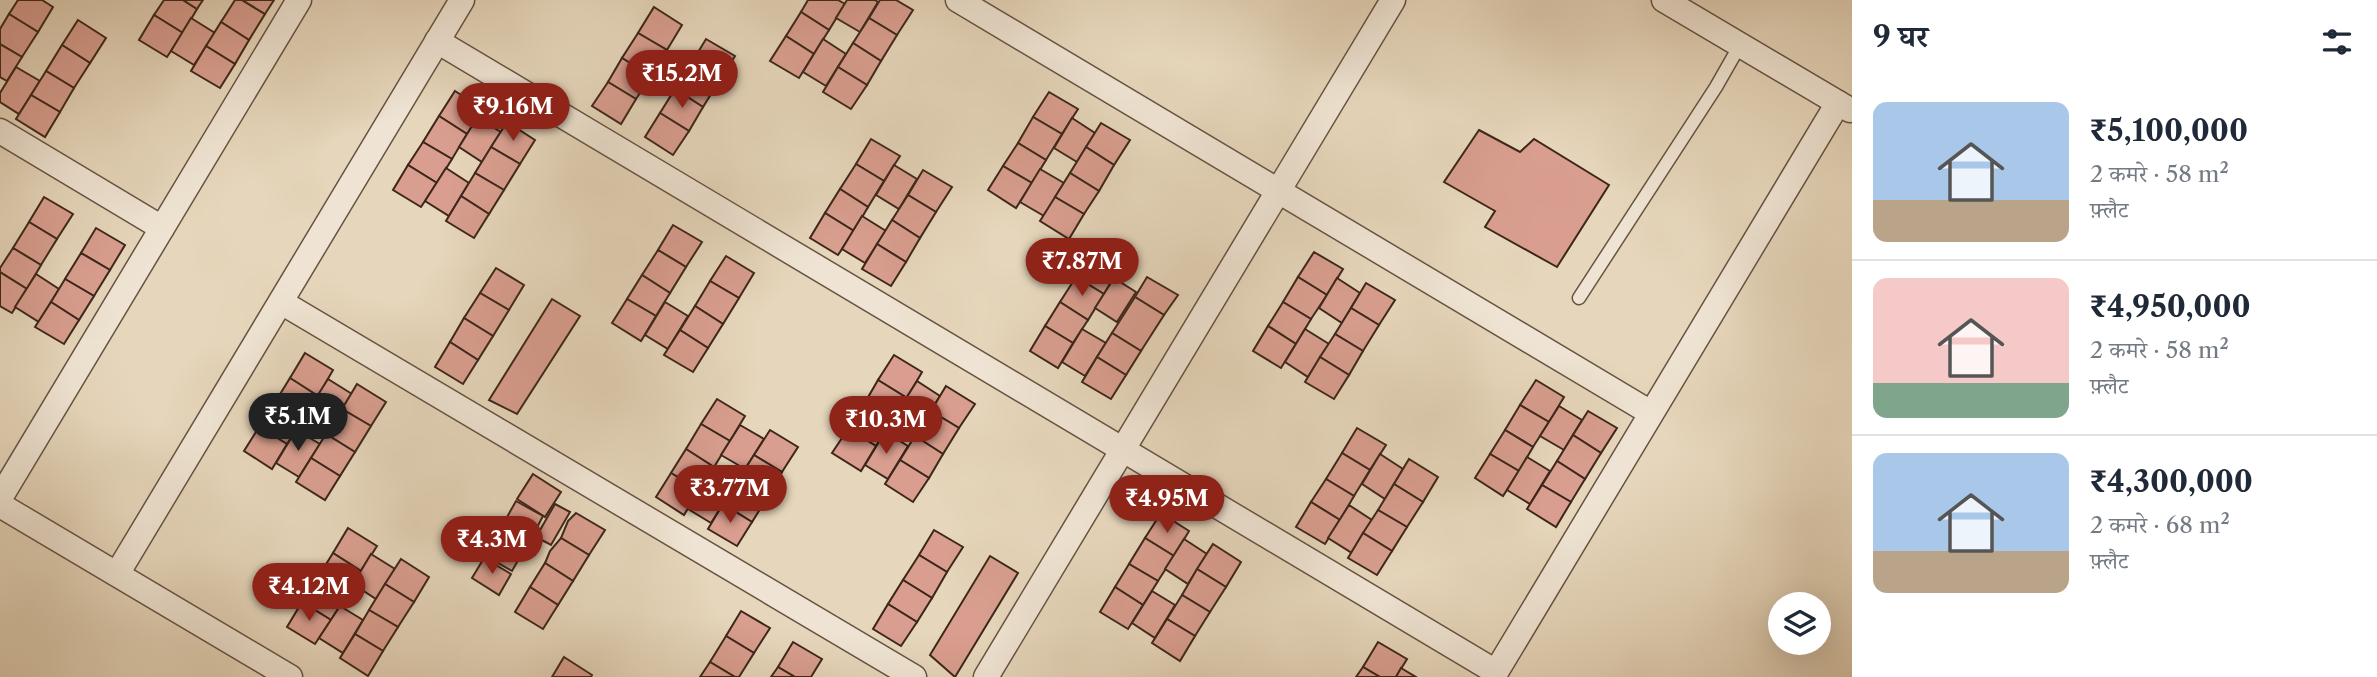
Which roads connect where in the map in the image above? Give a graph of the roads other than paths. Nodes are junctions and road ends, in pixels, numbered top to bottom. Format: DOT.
graph roads {
  1 [pos="299,0"];
  2 [pos="462,0"];
  3 [pos="958,0"];
  4 [pos="1393,0"];
  5 [pos="1664,0"];
  6 [pos="437,41"];
  7 [pos="1740,45"];
  8 [pos="1845,107"];
  9 [pos="0,131"];
  10 [pos="1279,191"];
  11 [pos="162,228"];
  12 [pos="1579,298"];
  13 [pos="281,302"];
  14 [pos="1651,414"];
  15 [pos="1123,449"];
  16 [pos="0,498"];
  17 [pos="0,505"];
  18 [pos="117,574"];
  19 [pos="1494,675"];
  20 [pos="290,677"];
  21 [pos="914,677"];
  22 [pos="986,677"];
  1 -- 11 [label="street"];
  2 -- 6 [label="street"];
  3 -- 10 [label="street"];
  4 -- 10 [label="street"];
  5 -- 7 [label="street"];
  6 -- 13 [label="street"];
  6 -- 15 [label="street"];
  7 -- 8 [label="street"];
  7 -- 12 [label="lane"];
  8 -- 14 [label="street"];
  9 -- 11 [label="street"];
  10 -- 14 [label="street"];
  10 -- 15 [label="street"];
  11 -- 16 [label="street"];
  13 -- 18 [label="street"];
  13 -- 21 [label="street"];
  14 -- 19 [label="street"];
  15 -- 19 [label="street"];
  15 -- 22 [label="street"];
  17 -- 18 [label="street"];
  18 -- 20 [label="street"];
}
